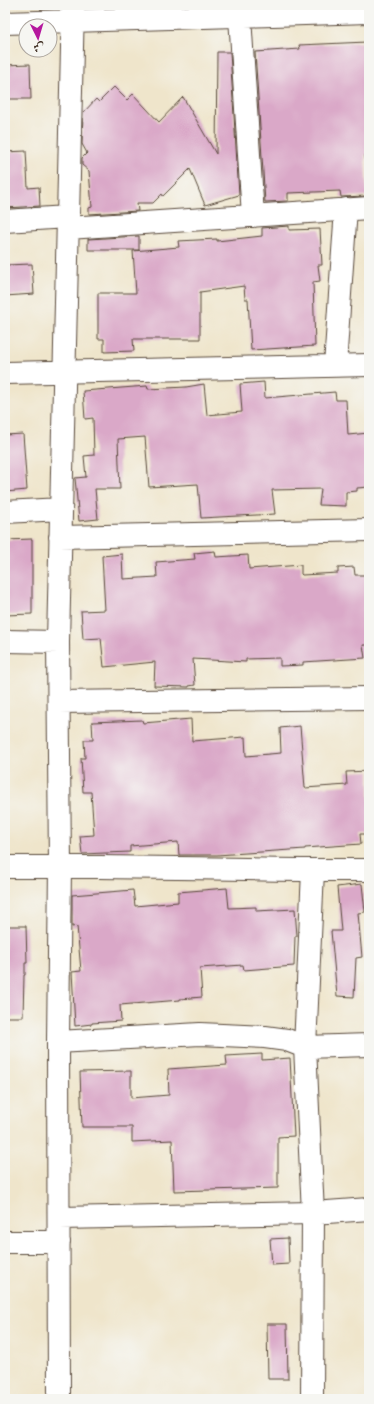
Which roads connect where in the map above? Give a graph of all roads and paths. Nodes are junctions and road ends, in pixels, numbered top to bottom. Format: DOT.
graph roads {
  1 [pos="369,12"];
  2 [pos="73,13"];
  3 [pos="240,17"];
  4 [pos="5,23"];
  5 [pos="369,208"];
  6 [pos="346,209"];
  7 [pos="253,216"];
  8 [pos="5,221"];
  9 [pos="68,222"];
  10 [pos="369,364"];
  11 [pos="335,365"];
  12 [pos="64,371"];
  13 [pos="5,373"];
  14 [pos="61,509"];
  15 [pos="5,512"];
  16 [pos="369,530"];
  17 [pos="60,537"];
  18 [pos="5,642"];
  19 [pos="58,642"];
  20 [pos="369,698"];
  21 [pos="60,702"];
  22 [pos="60,866"];
  23 [pos="5,867"];
  24 [pos="369,870"];
  25 [pos="313,871"];
  26 [pos="58,1042"];
  27 [pos="369,1045"];
  28 [pos="305,1047"];
  29 [pos="369,1210"];
  30 [pos="313,1213"];
  31 [pos="60,1218"];
  32 [pos="5,1242"];
  33 [pos="59,1242"];
  34 [pos="59,1399"];
  35 [pos="312,1399"];
  1 -- 3 [label="street"];
  2 -- 3 [label="street"];
  2 -- 4 [label="street"];
  2 -- 9 [label="street"];
  3 -- 7 [label="street"];
  5 -- 6 [label="street"];
  6 -- 7 [label="street"];
  6 -- 11 [label="street"];
  7 -- 9 [label="street"];
  8 -- 9 [label="street"];
  9 -- 12 [label="street"];
  10 -- 11 [label="street"];
  11 -- 12 [label="street"];
  12 -- 13 [label="street"];
  12 -- 14 [label="street"];
  14 -- 15 [label="street"];
  14 -- 17 [label="street"];
  16 -- 17 [label="street"];
  17 -- 19 [label="street"];
  18 -- 19 [label="street"];
  19 -- 21 [label="street"];
  20 -- 21 [label="street"];
  21 -- 22 [label="street"];
  22 -- 23 [label="street"];
  22 -- 25 [label="street"];
  22 -- 26 [label="street"];
  24 -- 25 [label="street"];
  25 -- 28 [label="street"];
  26 -- 28 [label="street"];
  26 -- 31 [label="street"];
  27 -- 28 [label="street"];
  28 -- 30 [label="street"];
  29 -- 30 [label="street"];
  30 -- 31 [label="street"];
  30 -- 35 [label="street"];
  31 -- 33 [label="street"];
  32 -- 33 [label="street"];
  33 -- 34 [label="street"];
}
